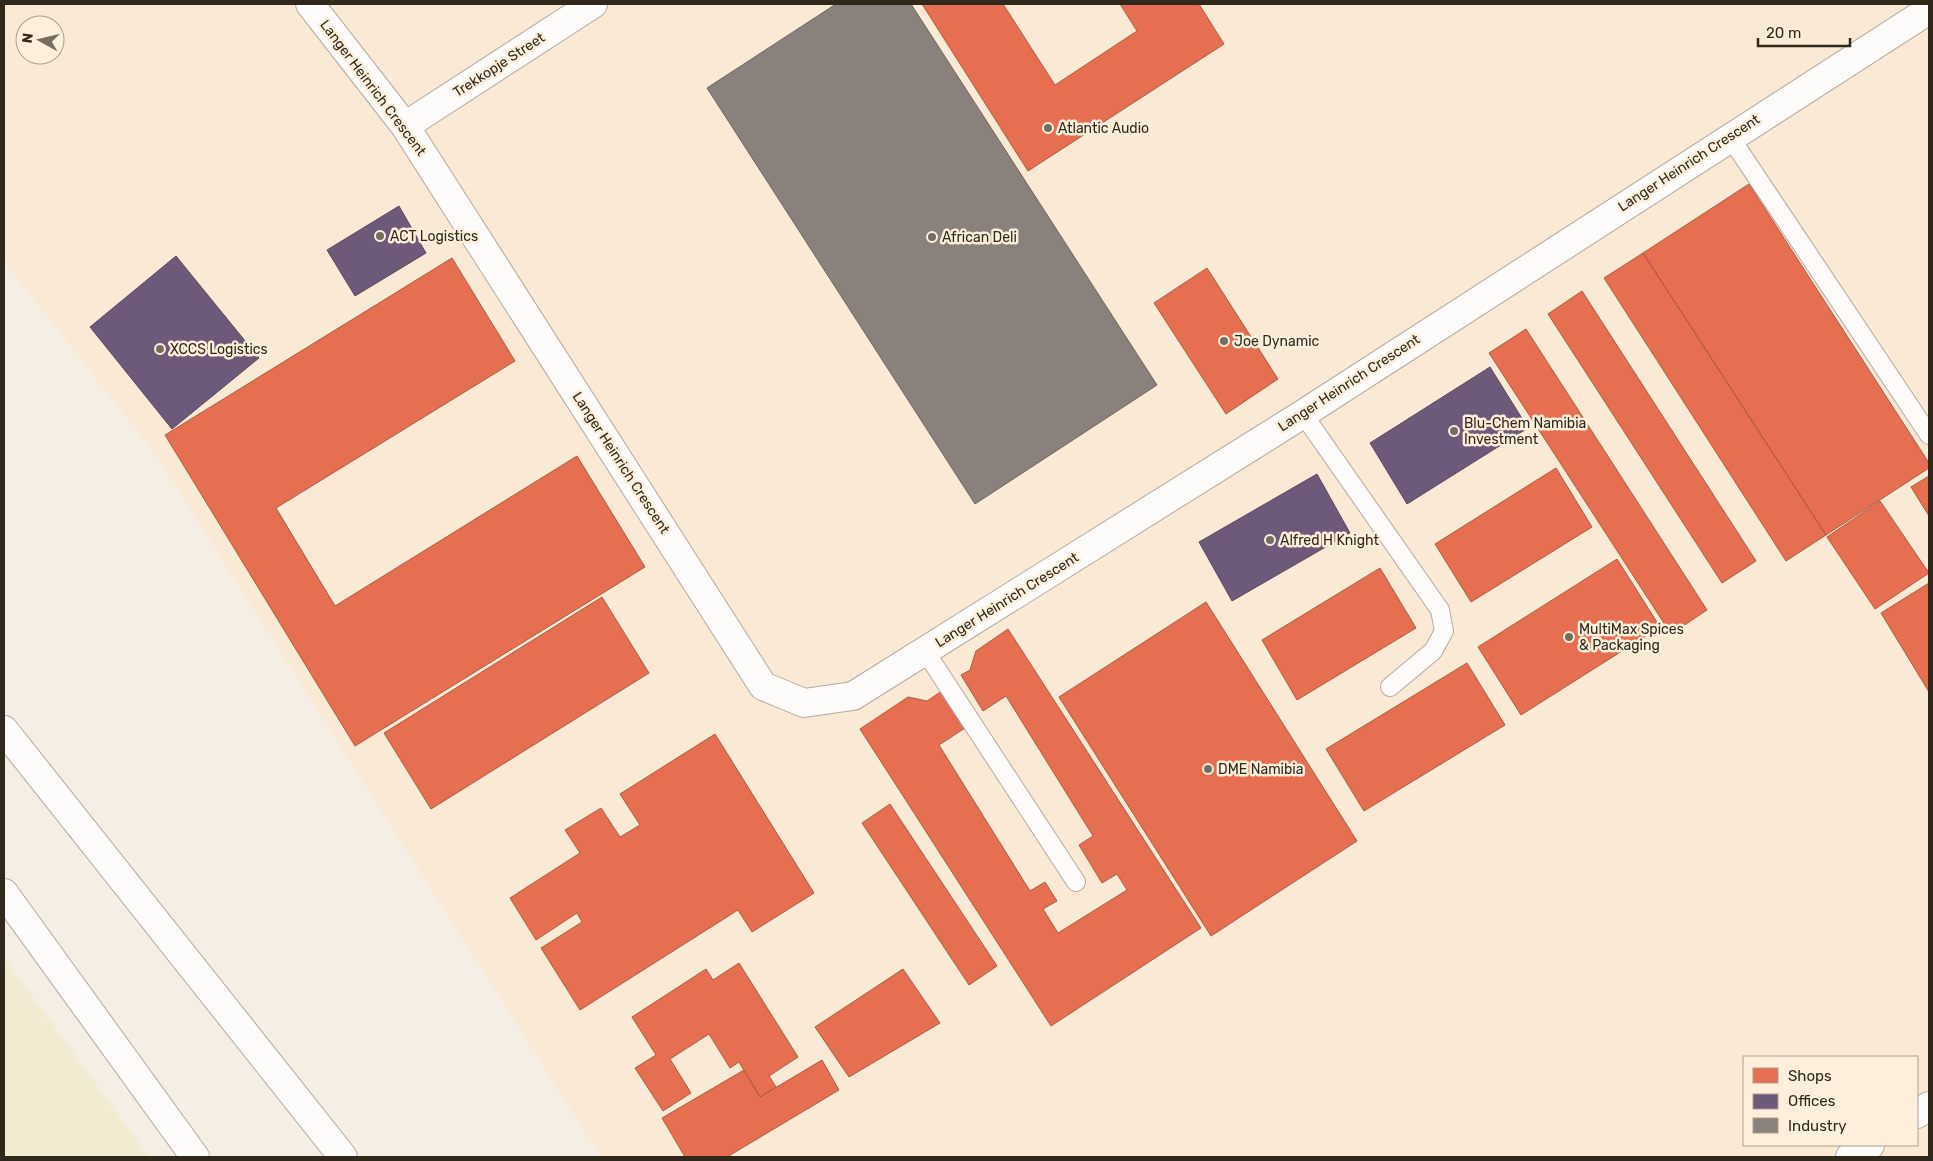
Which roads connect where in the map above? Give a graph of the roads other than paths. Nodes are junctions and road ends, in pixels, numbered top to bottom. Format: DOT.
graph roads {
  1 [pos="310,4"];
  2 [pos="593,4"];
  3 [pos="1929,10"];
  4 [pos="405,126"];
  5 [pos="1730,137"];
  6 [pos="1303,414"];
  7 [pos="1929,435"];
  8 [pos="925,651"];
  9 [pos="1390,687"];
  10 [pos="4,730"];
  11 [pos="1076,882"];
  12 [pos="4,893"];
  13 [pos="1929,1106"];
  14 [pos="1918,1113"];
  15 [pos="1868,1146"];
  16 [pos="195,1157"];
  17 [pos="343,1157"];
  18 [pos="1850,1157"];
  1 -- 4 [label="main road, Langer Heinrich Crescent"];
  2 -- 4 [label="main road, Trekkopje Street"];
  3 -- 5 [label="main road, Langer Heinrich Crescent"];
  4 -- 8 [label="main road, Langer Heinrich Crescent"];
  5 -- 6 [label="main road, Langer Heinrich Crescent"];
  5 -- 7 [label="lane"];
  6 -- 8 [label="main road, Langer Heinrich Crescent"];
  6 -- 9 [label="lane"];
  8 -- 11 [label="lane"];
  10 -- 17 [label="main road"];
  12 -- 16 [label="main road"];
  13 -- 14 [label="main road"];
  15 -- 18 [label="main road"];
}
